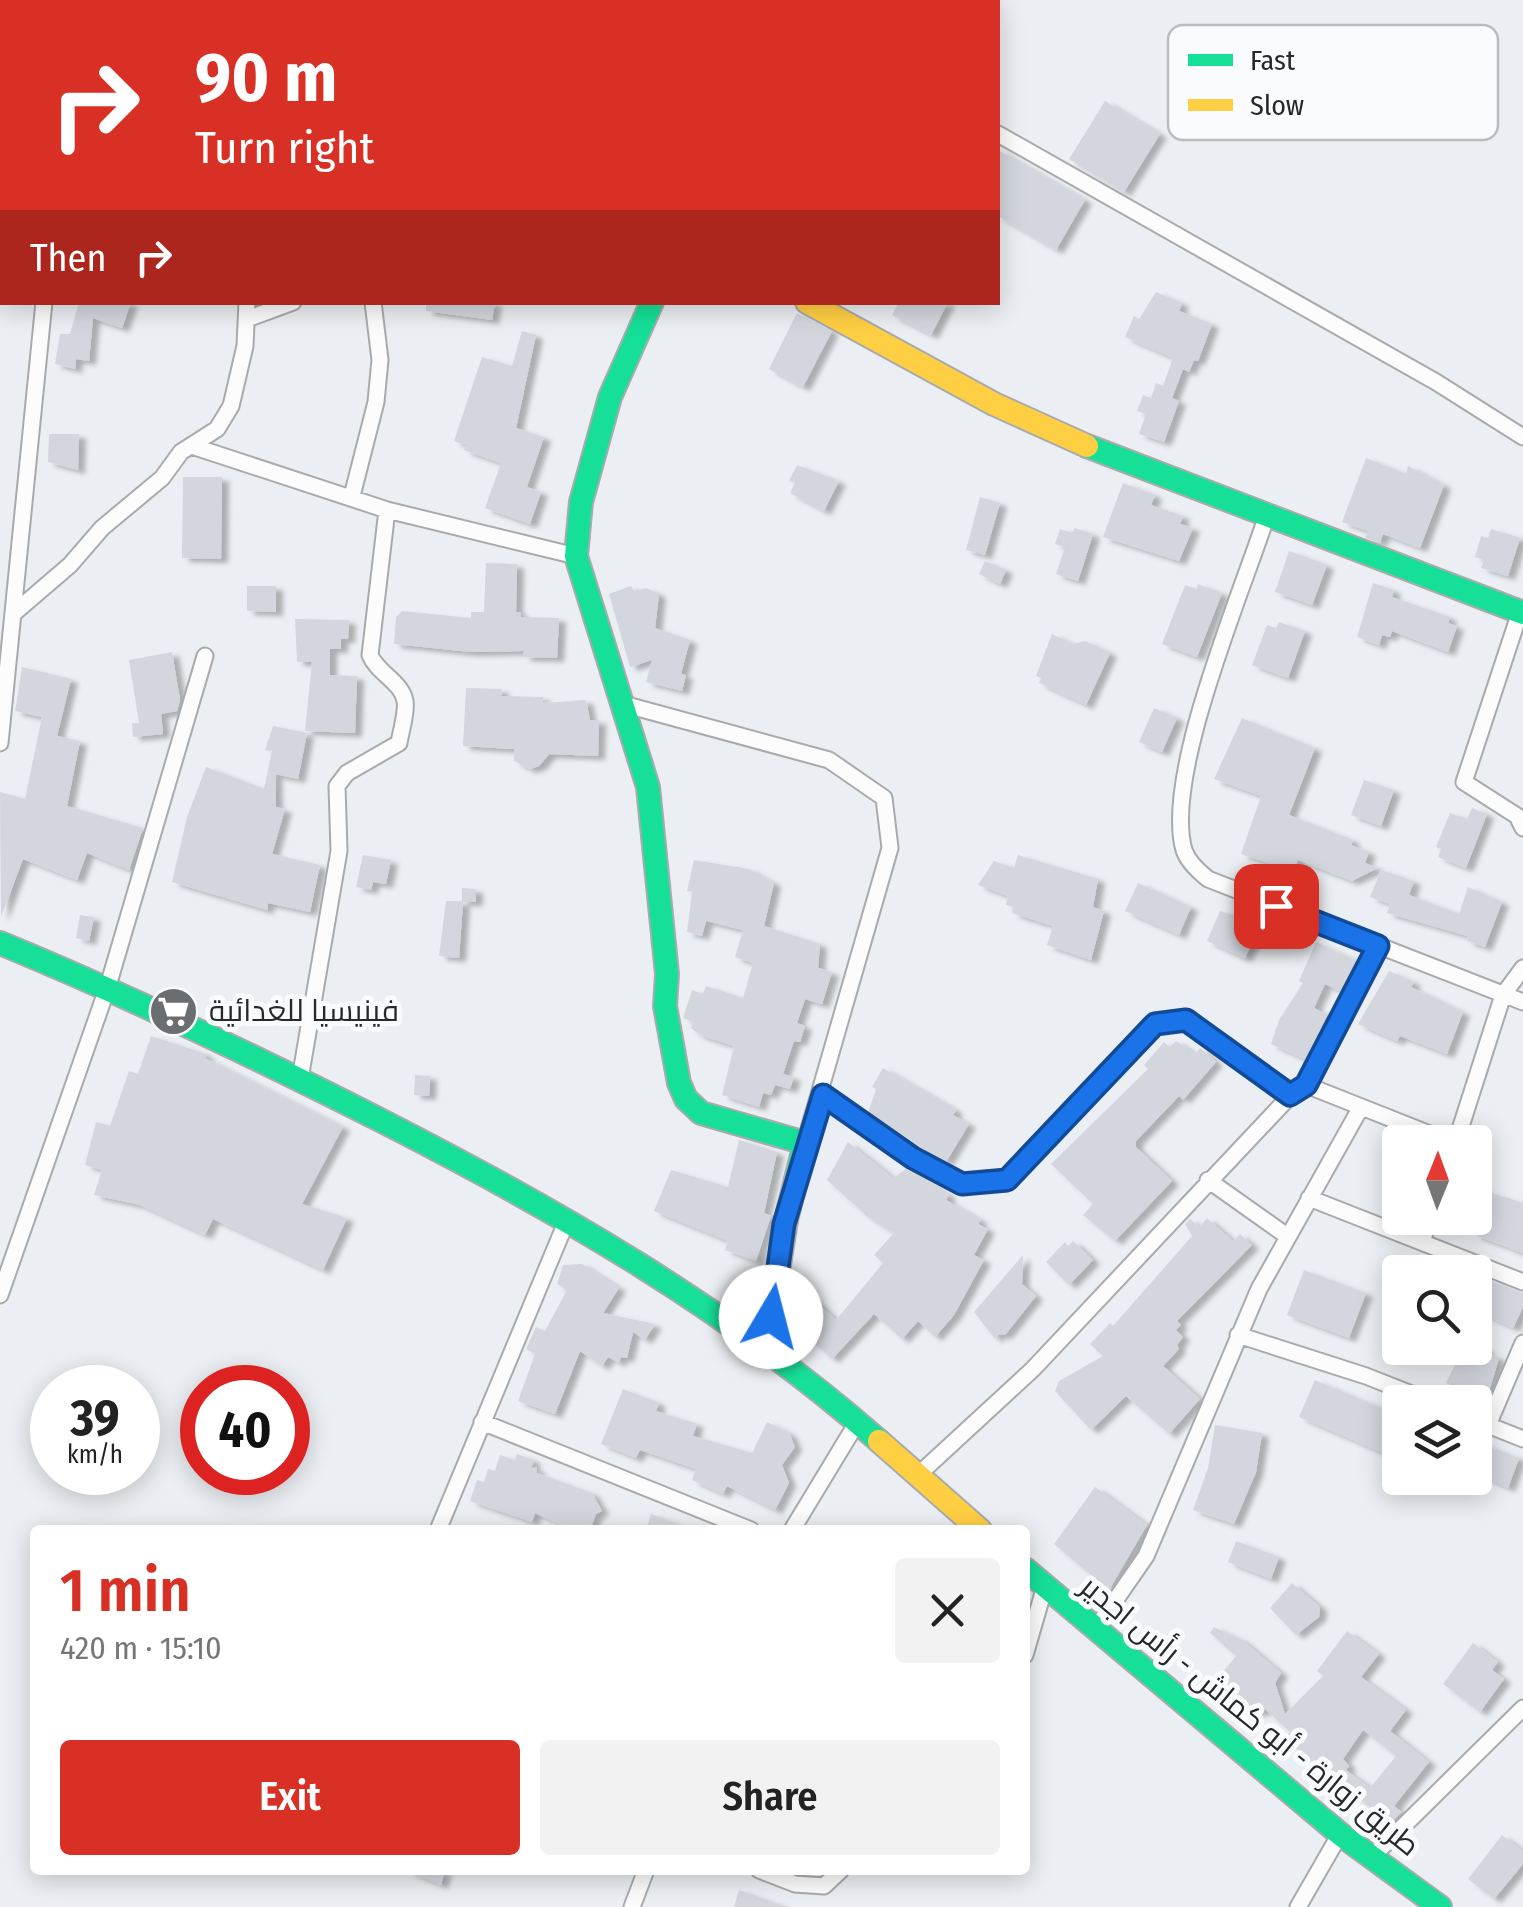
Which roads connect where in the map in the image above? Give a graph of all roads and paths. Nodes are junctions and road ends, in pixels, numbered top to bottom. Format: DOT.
graph roads {
  1 [pos="1000,135"];
  2 [pos="44,305"];
  3 [pos="278,305"];
  4 [pos="373,305"];
  5 [pos="651,305"];
  6 [pos="814,305"];
  7 [pos="247,311"];
  8 [pos="1523,437"];
  9 [pos="192,446"];
  10 [pos="352,496"];
  11 [pos="387,510"];
  12 [pos="1266,518"];
  13 [pos="576,556"];
  14 [pos="1522,612"];
  15 [pos="14,613"];
  16 [pos="205,656"];
  17 [pos="623,704"];
  18 [pos="0,743"];
  19 [pos="1523,828"];
  20 [pos="0,942"];
  21 [pos="1378,946"];
  22 [pos="1523,968"];
  23 [pos="108,986"];
  24 [pos="1502,995"];
  25 [pos="1523,1002"];
  26 [pos="300,1079"];
  27 [pos="1306,1085"];
  28 [pos="823,1095"];
  29 [pos="1290,1095"];
  30 [pos="1361,1107"];
  31 [pos="1408,1125"];
  32 [pos="1459,1125"];
  33 [pos="805,1143"];
  34 [pos="1208,1180"];
  35 [pos="1309,1198"];
  36 [pos="566,1220"];
  37 [pos="1424,1235"];
  38 [pos="1287,1236"];
  39 [pos="1422,1242"];
  40 [pos="1523,1282"];
  41 [pos="0,1295"];
  42 [pos="1238,1336"];
  43 [pos="1523,1343"];
  44 [pos="766,1348"];
  45 [pos="1389,1385"];
  46 [pos="1492,1403"];
  47 [pos="858,1421"];
  48 [pos="482,1422"];
  49 [pos="1492,1427"];
  50 [pos="1523,1439"];
  51 [pos="917,1476"];
  52 [pos="440,1525"];
  53 [pos="739,1525"];
  54 [pos="795,1525"];
  55 [pos="974,1525"];
  56 [pos="1030,1573"];
  57 [pos="1045,1586"];
  58 [pos="1094,1630"];
  59 [pos="1030,1638"];
  60 [pos="1523,1708"];
  61 [pos="1340,1834"];
  62 [pos="1371,1858"];
  63 [pos="644,1875"];
  64 [pos="774,1875"];
  65 [pos="836,1875"];
  66 [pos="632,1907"];
  67 [pos="1298,1907"];
  68 [pos="1440,1907"];
  1 -- 8 [label="street"];
  2 -- 15 [label="street"];
  3 -- 7 [label="street"];
  4 -- 10 [label="street"];
  5 -- 13 [label="street"];
  6 -- 12 [label="street"];
  7 -- 9 [label="street"];
  9 -- 10 [label="street"];
  9 -- 15 [label="street"];
  10 -- 11 [label="street"];
  11 -- 13 [label="street"];
  11 -- 26 [label="street"];
  12 -- 14 [label="street"];
  12 -- 21 [label="street"];
  13 -- 17 [label="street"];
  14 -- 19 [label="street"];
  15 -- 18 [label="street"];
  16 -- 23 [label="street"];
  17 -- 28 [label="street"];
  17 -- 33 [label="street"];
  20 -- 23 [label="street"];
  21 -- 24 [label="street"];
  21 -- 27 [label="street"];
  22 -- 24 [label="street"];
  23 -- 26 [label="street"];
  23 -- 41 [label="street"];
  24 -- 25 [label="street"];
  24 -- 32 [label="street"];
  26 -- 36 [label="street"];
  27 -- 29 [label="street"];
  27 -- 30 [label="street"];
  28 -- 29 [label="street"];
  28 -- 33 [label="street"];
  29 -- 34 [label="street"];
  30 -- 31 [label="street"];
  30 -- 35 [label="street"];
  33 -- 44 [label="street"];
  34 -- 38 [label="street"];
  34 -- 51 [label="street"];
  35 -- 38 [label="street"];
  35 -- 39 [label="street"];
  36 -- 44 [label="street"];
  36 -- 48 [label="street"];
  37 -- 39 [label="street"];
  38 -- 42 [label="street"];
  39 -- 40 [label="street"];
  42 -- 45 [label="street"];
  42 -- 58 [label="street"];
  43 -- 46 [label="street"];
  44 -- 47 [label="street"];
  47 -- 51 [label="street"];
  47 -- 54 [label="street"];
  48 -- 52 [label="street"];
  48 -- 53 [label="street"];
  49 -- 50 [label="street"];
  51 -- 55 [label="street"];
  56 -- 57 [label="street, طريق زوارة - أبو كماش - رأس اجدير"];
  57 -- 58 [label="street, طريق زوارة - أبو كماش - رأس اجدير"];
  57 -- 59 [label="street"];
  58 -- 61 [label="street, طريق زوارة - أبو كماش - رأس اجدير"];
  60 -- 62 [label="street"];
  61 -- 62 [label="street, طريق زوارة - أبو كماش - رأس اجدير"];
  61 -- 67 [label="street"];
  62 -- 68 [label="street, طريق زوارة - أبو كماش - رأس اجدير"];
  63 -- 66 [label="street"];
  64 -- 65 [label="street"];
}
